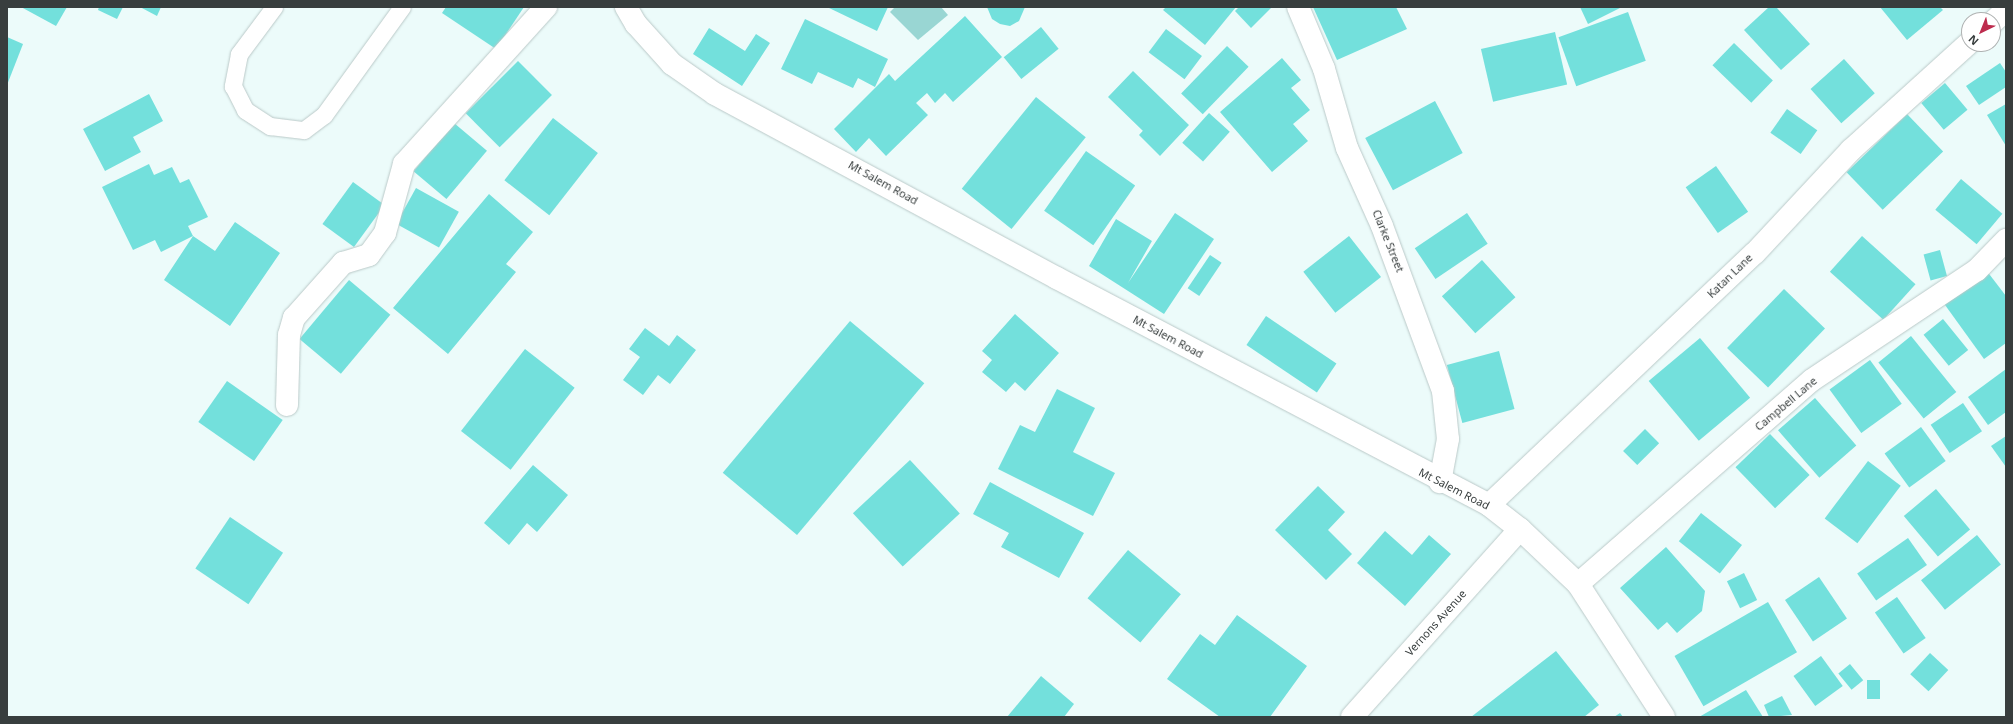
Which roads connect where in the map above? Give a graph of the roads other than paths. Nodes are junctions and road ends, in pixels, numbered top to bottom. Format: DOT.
graph roads {
  1 [pos="274,7"];
  2 [pos="402,7"];
  3 [pos="546,7"];
  4 [pos="626,7"];
  5 [pos="1298,7"];
  6 [pos="1961,50"];
  7 [pos="2006,240"];
  8 [pos="287,405"];
  9 [pos="1440,482"];
  10 [pos="1489,505"];
  11 [pos="1520,529"];
  12 [pos="1578,584"];
  13 [pos="1352,717"];
  14 [pos="1664,717"];
  1 -- 2 [label="lane"];
  3 -- 8 [label="street"];
  4 -- 9 [label="street, Mt Salem Road"];
  5 -- 9 [label="street, Clarke Street"];
  6 -- 10 [label="street, Katan Lane"];
  7 -- 12 [label="street, Campbell Lane"];
  9 -- 10 [label="street, Mt Salem Road"];
  10 -- 11 [label="street, Mt Salem Road"];
  11 -- 12 [label="street, Mt Salem Road"];
  11 -- 13 [label="street, Vernons Avenue"];
  12 -- 14 [label="street, Mt Salem Road"];
}
